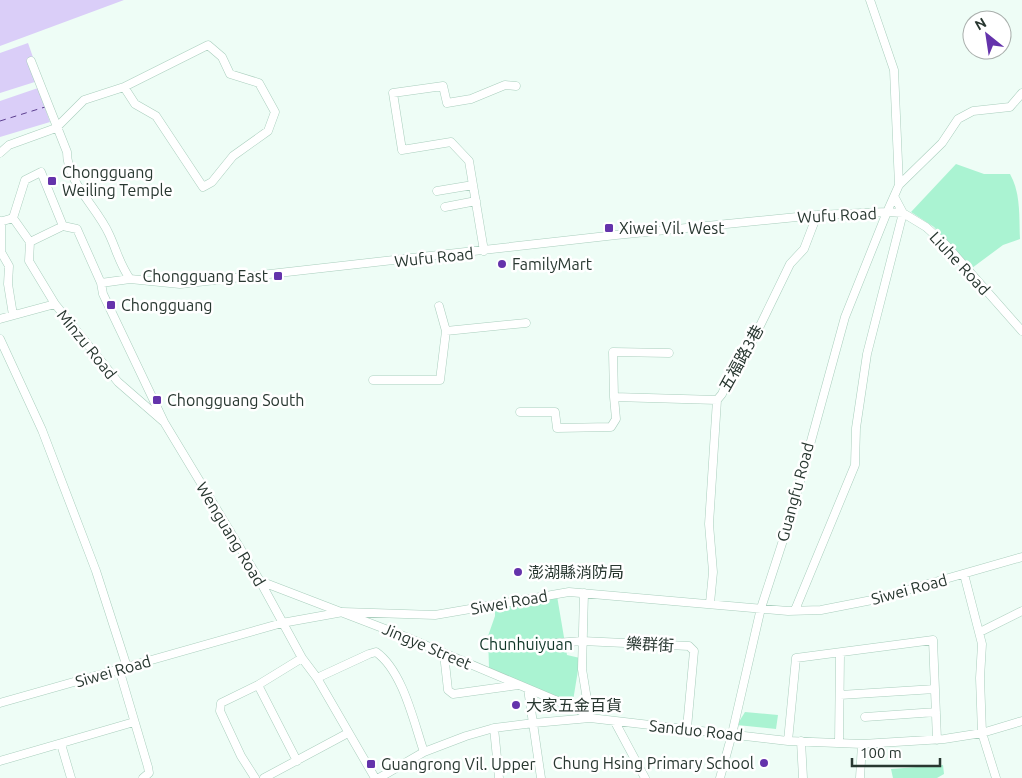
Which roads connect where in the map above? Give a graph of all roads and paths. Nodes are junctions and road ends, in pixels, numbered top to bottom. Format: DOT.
graph roads {
  1 [pos="870,0"];
  2 [pos="31,61"];
  3 [pos="516,86"];
  4 [pos="124,88"];
  5 [pos="1022,93"];
  6 [pos="56,128"];
  7 [pos="0,153"];
  8 [pos="473,185"];
  9 [pos="900,185"];
  10 [pos="437,190"];
  11 [pos="895,198"];
  12 [pos="476,201"];
  13 [pos="445,207"];
  14 [pos="887,212"];
  15 [pos="903,213"];
  16 [pos="817,215"];
  17 [pos="13,218"];
  18 [pos="1,222"];
  19 [pos="63,226"];
  20 [pos="30,242"];
  21 [pos="484,251"];
  22 [pos="130,280"];
  23 [pos="101,283"];
  24 [pos="55,304"];
  25 [pos="439,306"];
  26 [pos="13,315"];
  27 [pos="0,320"];
  28 [pos="526,322"];
  29 [pos="446,330"];
  30 [pos="1022,331"];
  31 [pos="0,339"];
  32 [pos="669,353"];
  33 [pos="374,380"];
  34 [pos="614,396"];
  35 [pos="717,400"];
  36 [pos="520,412"];
  37 [pos="164,422"];
  38 [pos="1022,557"];
  39 [pos="964,574"];
  40 [pos="260,580"];
  41 [pos="584,593"];
  42 [pos="710,603"];
  43 [pos="761,608"];
  44 [pos="795,610"];
  45 [pos="1022,611"];
  46 [pos="343,612"];
  47 [pos="282,623"];
  48 [pos="980,632"];
  49 [pos="582,641"];
  50 [pos="556,643"];
  51 [pos="444,654"];
  52 [pos="840,654"];
  53 [pos="302,658"];
  54 [pos="127,667"];
  55 [pos="118,669"];
  56 [pos="316,678"];
  57 [pos="258,685"];
  58 [pos="518,685"];
  59 [pos="935,688"];
  60 [pos="528,689"];
  61 [pos="840,695"];
  62 [pos="0,703"];
  63 [pos="936,712"];
  64 [pos="865,717"];
  65 [pos="590,718"];
  66 [pos="134,722"];
  67 [pos="616,722"];
  68 [pos="1022,722"];
  69 [pos="534,723"];
  70 [pos="494,728"];
  71 [pos="687,728"];
  72 [pos="348,733"];
  73 [pos="982,733"];
  74 [pos="732,734"];
  75 [pos="937,740"];
  76 [pos="788,741"];
  77 [pos="801,741"];
  78 [pos="839,743"];
  79 [pos="61,744"];
  80 [pos="862,744"];
  81 [pos="424,752"];
  82 [pos="0,761"];
  83 [pos="297,761"];
  84 [pos="499,777"];
  85 [pos="994,777"];
  86 [pos="71,778"];
  87 [pos="143,778"];
  88 [pos="254,778"];
  89 [pos="264,778"];
  90 [pos="375,778"];
  91 [pos="378,778"];
  92 [pos="491,778"];
  93 [pos="541,778"];
  94 [pos="645,778"];
  95 [pos="720,778"];
  96 [pos="803,778"];
  97 [pos="860,778"];
  1 -- 9 [label="street"];
  2 -- 6 [label="street"];
  3 -- 8 [label="street"];
  4 -- 4 [label="street"];
  4 -- 6 [label="street"];
  5 -- 9 [label="street"];
  6 -- 7 [label="street"];
  6 -- 22 [label="street"];
  8 -- 10 [label="street"];
  8 -- 12 [label="street"];
  9 -- 11 [label="street, Guangfu Road"];
  11 -- 14 [label="street, Guangfu Road"];
  11 -- 15 [label="street"];
  12 -- 13 [label="street"];
  12 -- 21 [label="street"];
  14 -- 15 [label="street, Liuhe Road"];
  14 -- 16 [label="street, Wufu Road"];
  14 -- 43 [label="street, Guangfu Road"];
  15 -- 30 [label="street, Liuhe Road"];
  15 -- 44 [label="street"];
  16 -- 21 [label="street, Wufu Road"];
  16 -- 35 [label="street, 五福路3巷"];
  17 -- 18 [label="street"];
  17 -- 19 [label="street"];
  17 -- 20 [label="street"];
  18 -- 26 [label="street"];
  19 -- 20 [label="street"];
  19 -- 23 [label="street, Wenguang Road"];
  20 -- 24 [label="street"];
  21 -- 22 [label="street, Wufu Road"];
  22 -- 23 [label="street, Wufu Road"];
  23 -- 37 [label="street, Wenguang Road"];
  24 -- 26 [label="street, Minzu Road"];
  24 -- 37 [label="street, Minzu Road"];
  25 -- 29 [label="street"];
  26 -- 27 [label="street, Minzu Road"];
  28 -- 29 [label="street"];
  29 -- 33 [label="street"];
  31 -- 54 [label="street"];
  32 -- 34 [label="street"];
  34 -- 35 [label="street"];
  34 -- 36 [label="street"];
  35 -- 42 [label="street, 五福路3巷"];
  37 -- 40 [label="street, Wenguang Road"];
  38 -- 39 [label="street, Siwei Road"];
  39 -- 44 [label="street, Siwei Road"];
  39 -- 48 [label="street"];
  40 -- 46 [label="street, Jingye Street"];
  40 -- 47 [label="street, Wenguang Road"];
  41 -- 42 [label="street, Siwei Road"];
  41 -- 46 [label="street, Siwei Road"];
  41 -- 49 [label="street"];
  42 -- 43 [label="street, Siwei Road"];
  43 -- 44 [label="street, Siwei Road"];
  43 -- 74 [label="street, Guangfu Road"];
  45 -- 48 [label="street"];
  46 -- 47 [label="street, Siwei Road"];
  46 -- 51 [label="street, Jingye Street"];
  47 -- 53 [label="street, Wenguang Road"];
  47 -- 54 [label="street, Siwei Road"];
  48 -- 73 [label="street"];
  49 -- 50 [label="street, 樂群街"];
  49 -- 65 [label="street"];
  49 -- 71 [label="street, 樂群街"];
  51 -- 58 [label="street, Jingye Street"];
  51 -- 58 [label="street"];
  52 -- 59 [label="street"];
  52 -- 61 [label="street"];
  52 -- 76 [label="street"];
  53 -- 56 [label="street, Wenguang Road"];
  53 -- 57 [label="street"];
  54 -- 55 [label="street, Siwei Road"];
  55 -- 62 [label="street, Siwei Road"];
  55 -- 66 [label="street"];
  56 -- 72 [label="street, Wenguang Road"];
  56 -- 81 [label="street"];
  57 -- 83 [label="street"];
  57 -- 88 [label="street"];
  58 -- 60 [label="street, Jingye Street"];
  59 -- 61 [label="street"];
  59 -- 63 [label="street"];
  60 -- 65 [label="street, Jingye Street"];
  60 -- 69 [label="street"];
  61 -- 78 [label="street"];
  63 -- 64 [label="street"];
  63 -- 75 [label="street"];
  65 -- 67 [label="street, Sanduo Road"];
  65 -- 69 [label="street, Sanduo Road"];
  66 -- 79 [label="street"];
  66 -- 87 [label="street"];
  67 -- 71 [label="street, Sanduo Road"];
  67 -- 94 [label="street"];
  68 -- 73 [label="street, Sanduo Road"];
  69 -- 70 [label="street, Sanduo Road"];
  69 -- 93 [label="street"];
  70 -- 81 [label="street, Sanduo Road"];
  70 -- 84 [label="street"];
  71 -- 74 [label="street, Sanduo Road"];
  72 -- 83 [label="street"];
  72 -- 90 [label="street, Wenguang Road"];
  73 -- 75 [label="street, Sanduo Road"];
  73 -- 85 [label="street"];
  74 -- 76 [label="street, Sanduo Road"];
  74 -- 95 [label="street, Guangfu Road"];
  75 -- 80 [label="street, Sanduo Road"];
  76 -- 77 [label="street, Sanduo Road"];
  77 -- 78 [label="street, Sanduo Road"];
  77 -- 96 [label="street"];
  78 -- 80 [label="street, Sanduo Road"];
  79 -- 82 [label="street"];
  79 -- 86 [label="street"];
  80 -- 97 [label="street"];
  81 -- 91 [label="street, Sanduo Road"];
  83 -- 89 [label="street"];
  84 -- 92 [label="street"];
}
